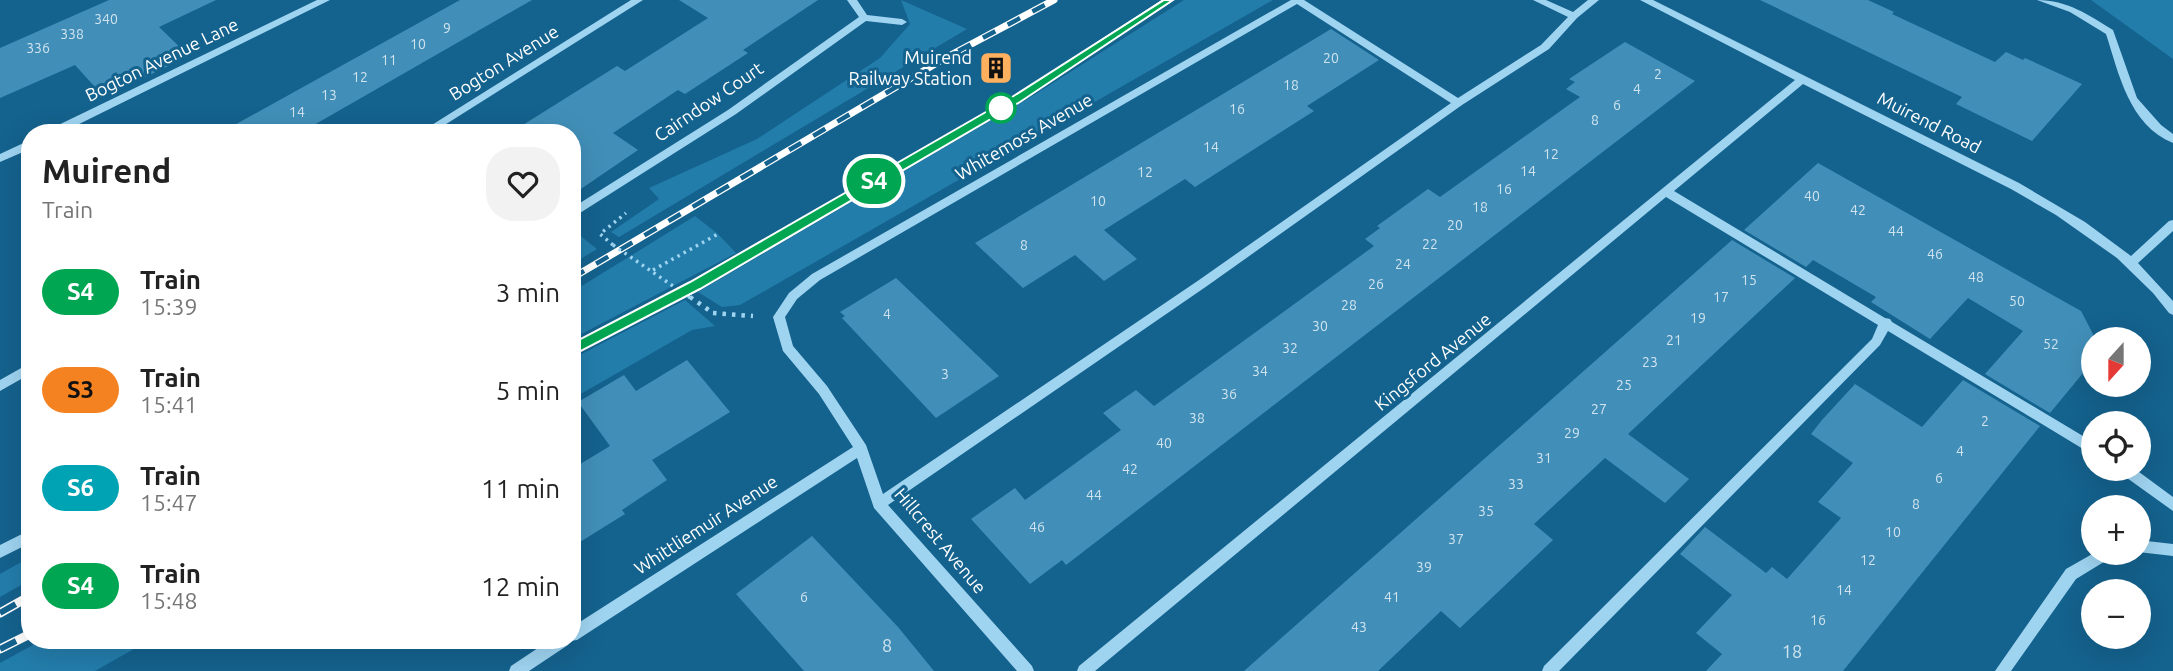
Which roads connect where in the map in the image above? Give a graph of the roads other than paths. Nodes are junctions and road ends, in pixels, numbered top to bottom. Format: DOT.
graph roads {
  1 [pos="325,0"];
  2 [pos="638,0"];
  3 [pos="852,0"];
  4 [pos="1298,0"];
  5 [pos="1538,0"];
  6 [pos="1594,0"];
  7 [pos="1645,0"];
  8 [pos="2042,0"];
  9 [pos="1574,16"];
  10 [pos="864,18"];
  11 [pos="902,22"];
  12 [pos="1802,79"];
  13 [pos="1458,103"];
  14 [pos="70,124"];
  15 [pos="438,124"];
  16 [pos="2173,139"];
  17 [pos="21,148"];
  18 [pos="0,158"];
  19 [pos="1667,192"];
  20 [pos="581,208"];
  21 [pos="2173,224"];
  22 [pos="2132,262"];
  23 [pos="2173,310"];
  24 [pos="779,317"];
  25 [pos="1886,322"];
  26 [pos="21,373"];
  27 [pos="0,386"];
  28 [pos="2081,442"];
  29 [pos="861,449"];
  30 [pos="2141,481"];
  31 [pos="879,504"];
  32 [pos="2173,505"];
  33 [pos="21,541"];
  34 [pos="2151,547"];
  35 [pos="2173,550"];
  36 [pos="0,552"];
  37 [pos="2086,565"];
  38 [pos="581,629"];
  39 [pos="549,649"];
  40 [pos="516,671"];
  41 [pos="1027,671"];
  42 [pos="1084,671"];
  43 [pos="1549,671"];
  44 [pos="2002,671"];
  1 -- 14 [label="street, Bogton Avenue Lane"];
  2 -- 15 [label="street, Bogton Avenue"];
  3 -- 10 [label="street"];
  4 -- 13 [label="street"];
  4 -- 24 [label="street, Whitemoss Avenue"];
  5 -- 9 [label="street"];
  6 -- 9 [label="street"];
  7 -- 12 [label="street, Muirend Road"];
  8 -- 16 [label="street"];
  9 -- 13 [label="street"];
  10 -- 11 [label="street"];
  10 -- 20 [label="street, Cairndow Court"];
  12 -- 19 [label="street, Kingsford Avenue"];
  12 -- 22 [label="street, Muirend Road"];
  13 -- 31 [label="street"];
  17 -- 18 [label="street"];
  19 -- 25 [label="street"];
  19 -- 42 [label="street, Kingsford Avenue"];
  21 -- 22 [label="street"];
  22 -- 23 [label="street, Muirend Road"];
  24 -- 29 [label="street, Hillcrest Avenue"];
  25 -- 28 [label="street"];
  25 -- 43 [label="street"];
  26 -- 27 [label="street"];
  29 -- 31 [label="street, Hillcrest Avenue"];
  29 -- 38 [label="street, Whittliemuir Avenue"];
  30 -- 32 [label="street"];
  31 -- 41 [label="street, Hillcrest Avenue"];
  33 -- 36 [label="street"];
  34 -- 35 [label="street"];
  37 -- 44 [label="street"];
  39 -- 40 [label="street"];
}
